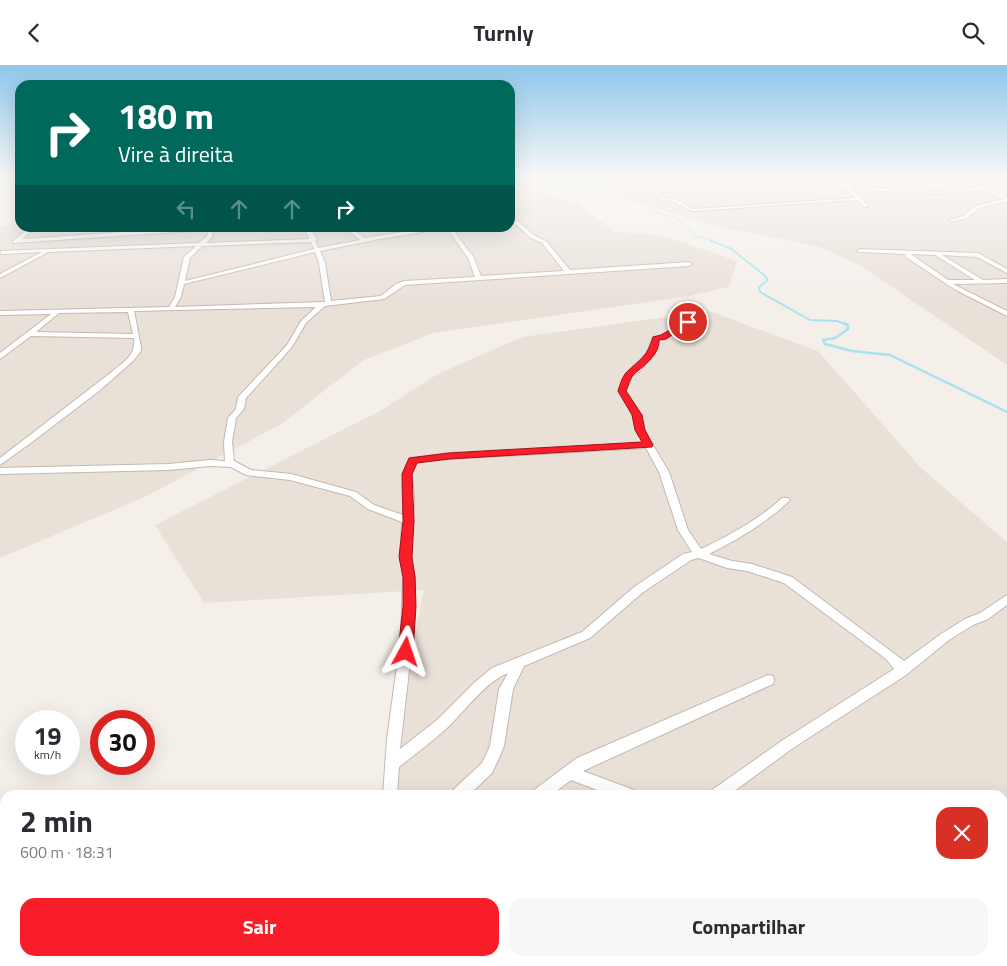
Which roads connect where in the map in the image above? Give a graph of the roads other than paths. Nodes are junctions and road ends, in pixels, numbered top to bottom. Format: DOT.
graph roads {
  1 [pos="954,220"];
  2 [pos="951,221"];
  3 [pos="515,222"];
  4 [pos="28,232"];
  5 [pos="150,232"];
  6 [pos="210,232"];
  7 [pos="310,232"];
  8 [pos="352,232"];
  9 [pos="408,232"];
  10 [pos="451,232"];
  11 [pos="74,237"];
  12 [pos="314,240"];
  13 [pos="17,241"];
  14 [pos="365,241"];
  15 [pos="200,245"];
  16 [pos="319,251"];
  17 [pos="860,251"];
  18 [pos="45,252"];
  19 [pos="1,253"];
  20 [pos="908,253"];
  21 [pos="937,254"];
  22 [pos="689,264"];
  23 [pos="1007,271"];
  24 [pos="569,273"];
  25 [pos="0,276"];
  26 [pos="478,279"];
  27 [pos="982,281"];
  28 [pos="1007,281"];
  29 [pos="947,282"];
  30 [pos="182,283"];
  31 [pos="325,304"];
  32 [pos="1007,306"];
  33 [pos="172,307"];
  34 [pos="993,307"];
  35 [pos="131,310"];
  36 [pos="58,311"];
  37 [pos="0,313"];
  38 [pos="1007,314"];
  39 [pos="700,316"];
  40 [pos="31,334"];
  41 [pos="52,336"];
  42 [pos="135,336"];
  43 [pos="10,349"];
  44 [pos="0,357"];
  45 [pos="648,445"];
  46 [pos="0,462"];
  47 [pos="233,465"];
  48 [pos="0,471"];
  49 [pos="785,500"];
  50 [pos="409,521"];
  51 [pos="699,554"];
  52 [pos="1007,599"];
  53 [pos="520,661"];
  54 [pos="901,671"];
  55 [pos="768,680"];
  56 [pos="392,764"];
  57 [pos="570,773"];
  58 [pos="390,790"];
  59 [pos="464,790"];
  60 [pos="544,790"];
  61 [pos="616,790"];
  62 [pos="724,790"];
  1 -- 2 [label="street"];
  3 -- 24 [label="street"];
  4 -- 13 [label="street"];
  5 -- 11 [label="street"];
  6 -- 15 [label="street"];
  7 -- 12 [label="street"];
  8 -- 14 [label="street"];
  9 -- 14 [label="street"];
  10 -- 26 [label="street"];
  11 -- 13 [label="street"];
  11 -- 18 [label="street"];
  12 -- 15 [label="street"];
  12 -- 16 [label="street"];
  13 -- 19 [label="street"];
  14 -- 16 [label="street"];
  15 -- 18 [label="street"];
  15 -- 30 [label="street"];
  16 -- 30 [label="street"];
  16 -- 31 [label="street"];
  17 -- 20 [label="street"];
  18 -- 19 [label="street"];
  18 -- 25 [label="street"];
  20 -- 21 [label="street"];
  20 -- 29 [label="street"];
  21 -- 23 [label="street"];
  21 -- 27 [label="street"];
  22 -- 24 [label="street"];
  24 -- 26 [label="street"];
  26 -- 31 [label="street"];
  27 -- 28 [label="street"];
  27 -- 29 [label="street"];
  29 -- 34 [label="street"];
  30 -- 33 [label="street"];
  31 -- 33 [label="street"];
  31 -- 47 [label="street"];
  32 -- 34 [label="street"];
  33 -- 35 [label="street"];
  34 -- 38 [label="street"];
  35 -- 36 [label="street"];
  35 -- 42 [label="street"];
  36 -- 37 [label="street"];
  36 -- 40 [label="street"];
  39 -- 45 [label="street"];
  40 -- 41 [label="street"];
  40 -- 43 [label="street"];
  41 -- 42 [label="street"];
  41 -- 43 [label="street"];
  42 -- 46 [label="street"];
  43 -- 44 [label="street"];
  45 -- 50 [label="street"];
  45 -- 51 [label="street"];
  47 -- 48 [label="street"];
  47 -- 50 [label="street"];
  49 -- 51 [label="street"];
  50 -- 56 [label="street"];
  51 -- 53 [label="street"];
  51 -- 54 [label="street"];
  52 -- 54 [label="street"];
  53 -- 56 [label="street"];
  53 -- 59 [label="street"];
  54 -- 62 [label="street"];
  55 -- 57 [label="street"];
  56 -- 58 [label="street"];
  57 -- 60 [label="street"];
  57 -- 61 [label="street"];
}
